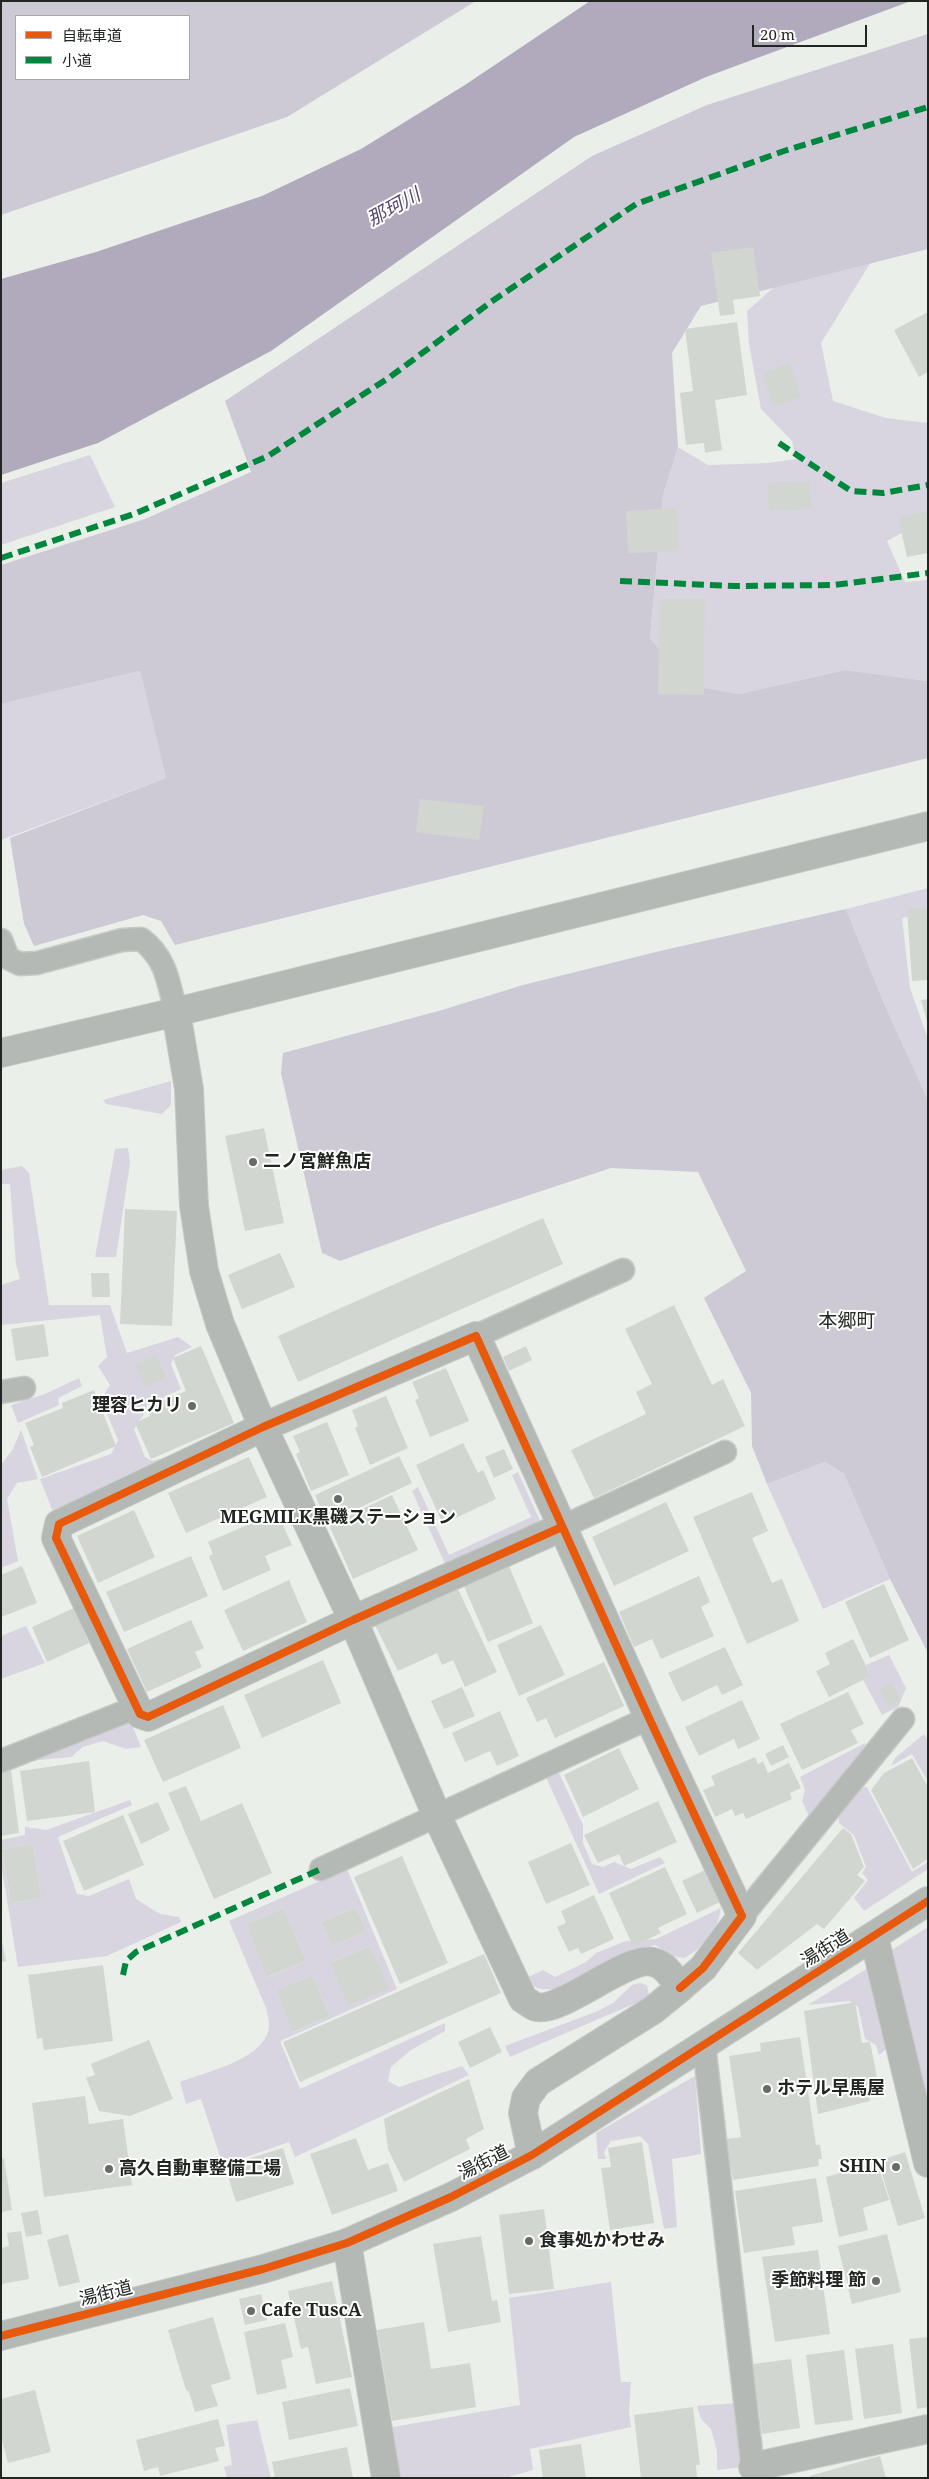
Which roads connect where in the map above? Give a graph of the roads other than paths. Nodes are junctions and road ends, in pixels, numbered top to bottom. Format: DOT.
graph roads {
  1 [pos="928,826"];
  2 [pos="1,940"];
  3 [pos="176,1012"];
  4 [pos="1,1053"];
  5 [pos="623,1270"];
  6 [pos="476,1336"];
  7 [pos="24,1388"];
  8 [pos="1,1392"];
  9 [pos="264,1428"];
  10 [pos="725,1452"];
  11 [pos="562,1527"];
  12 [pos="353,1620"];
  13 [pos="136,1707"];
  14 [pos="649,1718"];
  15 [pos="903,1719"];
  16 [pos="1,1761"];
  17 [pos="437,1816"];
  18 [pos="321,1869"];
  19 [pos="928,1901"];
  20 [pos="742,1916"];
  21 [pos="874,1937"];
  22 [pos="680,1988"];
  23 [pos="704,2045"];
  24 [pos="532,2155"];
  25 [pos="928,2163"];
  26 [pos="347,2243"];
  27 [pos="1,2336"];
  28 [pos="928,2429"];
  29 [pos="753,2473"];
  30 [pos="386,2478"];
  1 -- 3 [label="street"];
  2 -- 3 [label="lane"];
  3 -- 4 [label="street"];
  3 -- 9 [label="street"];
  5 -- 6 [label="lane"];
  6 -- 9 [label="street"];
  6 -- 11 [label="street"];
  7 -- 8 [label="lane"];
  9 -- 12 [label="street"];
  9 -- 13 [label="street"];
  10 -- 11 [label="lane"];
  11 -- 12 [label="street"];
  11 -- 14 [label="street"];
  12 -- 13 [label="street"];
  12 -- 17 [label="street"];
  13 -- 16 [label="lane"];
  14 -- 17 [label="lane"];
  14 -- 20 [label="street"];
  15 -- 20 [label="lane"];
  17 -- 18 [label="lane"];
  17 -- 22 [label="street"];
  19 -- 21 [label="street, 湯街道"];
  20 -- 22 [label="street"];
  21 -- 23 [label="street, 湯街道"];
  21 -- 25 [label="street"];
  22 -- 24 [label="street"];
  23 -- 24 [label="street, 湯街道"];
  23 -- 29 [label="lane"];
  24 -- 26 [label="street, 湯街道"];
  26 -- 27 [label="street, 湯街道"];
  26 -- 30 [label="street"];
  28 -- 29 [label="street"];
}
